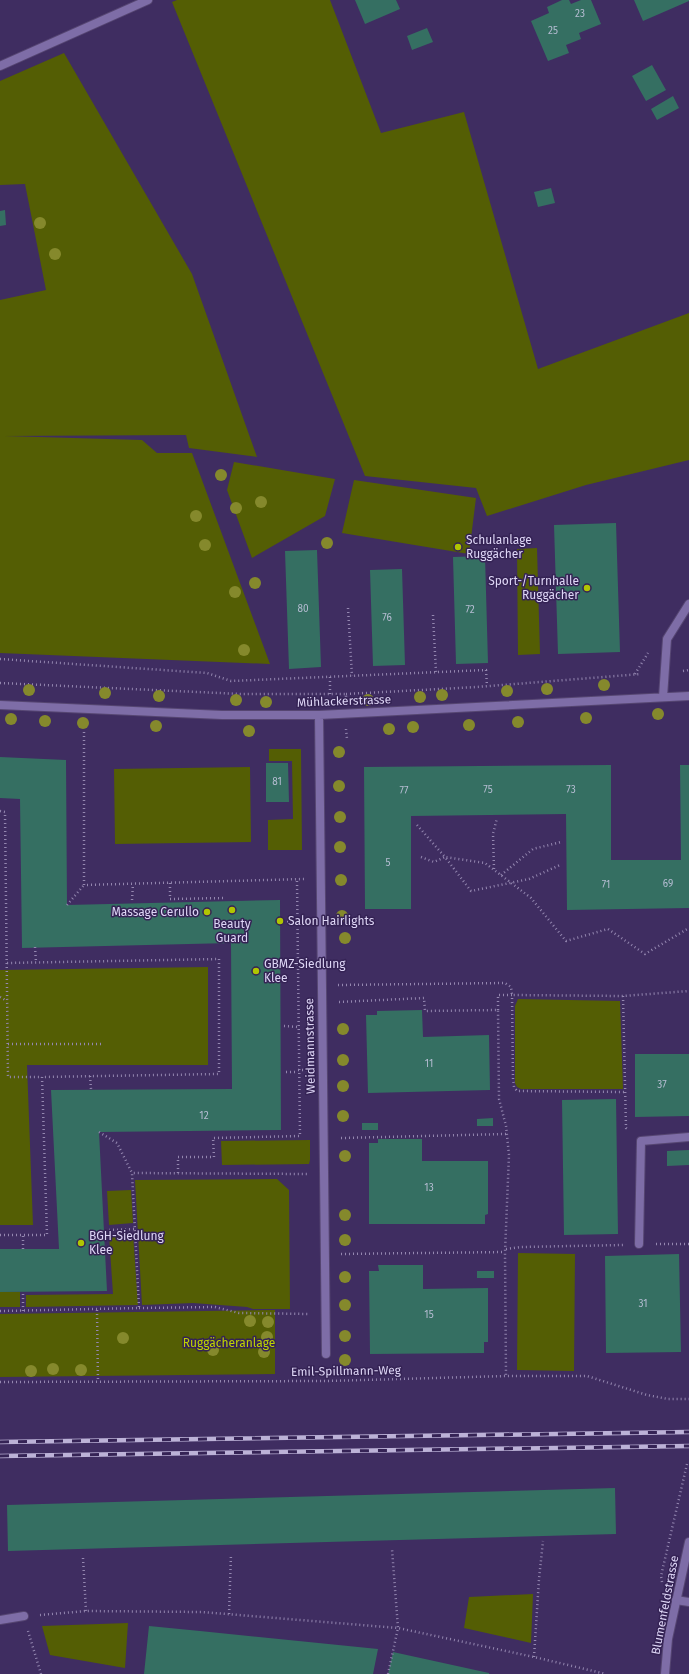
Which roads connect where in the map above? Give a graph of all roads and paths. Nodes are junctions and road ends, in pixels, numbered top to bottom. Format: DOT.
graph roads {
  1 [pos="148,0"];
  2 [pos="0,66"];
  3 [pos="689,604"];
  4 [pos="348,608"];
  5 [pos="433,615"];
  6 [pos="0,659"];
  7 [pos="683,670"];
  8 [pos="689,670"];
  9 [pos="436,672"];
  10 [pos="641,674"];
  11 [pos="352,676"];
  12 [pos="330,677"];
  13 [pos="0,683"];
  14 [pos="488,686"];
  15 [pos="330,694"];
  16 [pos="346,694"];
  17 [pos="689,696"];
  18 [pos="663,697"];
  19 [pos="346,699"];
  20 [pos="0,705"];
  21 [pos="319,715"];
  22 [pos="346,729"];
  23 [pos="84,732"];
  24 [pos="346,739"];
  25 [pos="0,811"];
  26 [pos="497,818"];
  27 [pos="417,825"];
  28 [pos="561,842"];
  29 [pos="421,857"];
  30 [pos="445,857"];
  31 [pos="560,865"];
  32 [pos="494,870"];
  33 [pos="501,875"];
  34 [pos="320,879"];
  35 [pos="297,880"];
  36 [pos="170,883"];
  37 [pos="512,883"];
  38 [pos="133,884"];
  39 [pos="84,885"];
  40 [pos="226,898"];
  41 [pos="132,900"];
  42 [pos="67,905"];
  43 [pos="283,922"];
  44 [pos="299,922"];
  45 [pos="689,928"];
  46 [pos="35,947"];
  47 [pos="36,962"];
  48 [pos="8,963"];
  49 [pos="322,985"];
  50 [pos="689,991"];
  51 [pos="512,995"];
  52 [pos="623,996"];
  53 [pos="0,997"];
  54 [pos="7,1001"];
  55 [pos="322,1002"];
  56 [pos="498,1010"];
  57 [pos="284,1026"];
  58 [pos="298,1027"];
  59 [pos="8,1044"];
  60 [pos="104,1044"];
  61 [pos="303,1070"];
  62 [pos="298,1071"];
  63 [pos="286,1072"];
  64 [pos="90,1076"];
  65 [pos="42,1077"];
  66 [pos="91,1089"];
  67 [pos="625,1092"];
  68 [pos="99,1132"];
  69 [pos="506,1134"];
  70 [pos="323,1138"];
  71 [pos="689,1138"];
  72 [pos="641,1141"];
  73 [pos="132,1173"];
  74 [pos="178,1173"];
  75 [pos="324,1174"];
  76 [pos="135,1229"];
  77 [pos="109,1230"];
  78 [pos="0,1235"];
  79 [pos="23,1235"];
  80 [pos="639,1244"];
  81 [pos="689,1244"];
  82 [pos="23,1249"];
  83 [pos="506,1251"];
  84 [pos="324,1254"];
  85 [pos="23,1292"];
  86 [pos="139,1308"];
  87 [pos="97,1310"];
  88 [pos="0,1311"];
  89 [pos="23,1311"];
  90 [pos="325,1314"];
  91 [pos="326,1354"];
  92 [pos="506,1376"];
  93 [pos="0,1382"];
  94 [pos="98,1382"];
  95 [pos="689,1399"];
  96 [pos="687,1464"];
  97 [pos="543,1541"];
  98 [pos="689,1542"];
  99 [pos="392,1549"];
  100 [pos="231,1554"];
  101 [pos="83,1558"];
  102 [pos="662,1587"];
  103 [pos="676,1600"];
  104 [pos="689,1602"];
  105 [pos="86,1611"];
  106 [pos="229,1614"];
  107 [pos="24,1616"];
  108 [pos="0,1620"];
  109 [pos="398,1628"];
  110 [pos="534,1657"];
  111 [pos="40,1674"];
  112 [pos="388,1674"];
  113 [pos="606,1674"];
  114 [pos="665,1674"];
  1 -- 2 [label="street"];
  3 -- 18 [label="street"];
  4 -- 11 [label="path"];
  5 -- 9 [label="path"];
  6 -- 12 [label="path"];
  7 -- 8 [label="path"];
  9 -- 11 [label="path"];
  9 -- 14 [label="path"];
  10 -- 14 [label="path"];
  11 -- 12 [label="path"];
  12 -- 15 [label="path"];
  13 -- 15 [label="path"];
  14 -- 16 [label="path"];
  15 -- 16 [label="path"];
  16 -- 19 [label="path"];
  17 -- 18 [label="street, Mühlackerstrasse"];
  18 -- 21 [label="street, Mühlackerstrasse"];
  20 -- 21 [label="street, Mühlackerstrasse"];
  21 -- 34 [label="street, Weidmannstrasse"];
  22 -- 24 [label="path"];
  23 -- 39 [label="path"];
  25 -- 48 [label="path"];
  26 -- 32 [label="path"];
  27 -- 30 [label="path"];
  28 -- 33 [label="path"];
  29 -- 30 [label="path"];
  30 -- 32 [label="path"];
  30 -- 37 [label="path"];
  31 -- 37 [label="path"];
  32 -- 33 [label="path"];
  33 -- 37 [label="path"];
  34 -- 35 [label="path"];
  34 -- 49 [label="street, Weidmannstrasse"];
  35 -- 36 [label="path"];
  35 -- 44 [label="path"];
  36 -- 38 [label="path"];
  36 -- 40 [label="path"];
  37 -- 45 [label="path"];
  38 -- 39 [label="path"];
  38 -- 41 [label="path"];
  39 -- 42 [label="path"];
  43 -- 44 [label="path"];
  44 -- 58 [label="path"];
  46 -- 47 [label="path"];
  47 -- 48 [label="path"];
  47 -- 64 [label="path"];
  48 -- 54 [label="path"];
  49 -- 51 [label="path"];
  49 -- 55 [label="street, Weidmannstrasse"];
  50 -- 52 [label="path"];
  51 -- 52 [label="path"];
  51 -- 56 [label="path"];
  51 -- 67 [label="path"];
  52 -- 67 [label="path"];
  53 -- 54 [label="path"];
  54 -- 59 [label="path"];
  55 -- 56 [label="path"];
  55 -- 70 [label="street, Weidmannstrasse"];
  56 -- 69 [label="path"];
  57 -- 58 [label="path"];
  58 -- 62 [label="path"];
  59 -- 60 [label="path"];
  59 -- 65 [label="path"];
  61 -- 62 [label="path"];
  62 -- 63 [label="path"];
  62 -- 74 [label="path"];
  64 -- 65 [label="path"];
  64 -- 66 [label="path"];
  65 -- 79 [label="path"];
  67 -- 72 [label="path"];
  68 -- 73 [label="path"];
  69 -- 70 [label="path"];
  69 -- 83 [label="path"];
  70 -- 75 [label="street, Weidmannstrasse"];
  71 -- 72 [label="street"];
  72 -- 80 [label="street"];
  73 -- 74 [label="path"];
  73 -- 76 [label="path"];
  74 -- 75 [label="path"];
  75 -- 84 [label="street, Weidmannstrasse"];
  76 -- 77 [label="path"];
  76 -- 86 [label="path"];
  78 -- 79 [label="path"];
  79 -- 82 [label="path"];
  80 -- 81 [label="path"];
  80 -- 83 [label="path"];
  83 -- 84 [label="path"];
  83 -- 92 [label="path"];
  84 -- 90 [label="street, Weidmannstrasse"];
  85 -- 89 [label="path"];
  86 -- 87 [label="path"];
  86 -- 90 [label="path"];
  87 -- 89 [label="path"];
  87 -- 94 [label="path"];
  88 -- 89 [label="path"];
  90 -- 91 [label="street, Weidmannstrasse"];
  92 -- 94 [label="path, Emil-Spillmann-Weg"];
  92 -- 95 [label="path, Emil-Spillmann-Weg"];
  93 -- 94 [label="path, Emil-Spillmann-Weg"];
  96 -- 102 [label="path"];
  97 -- 110 [label="path"];
  98 -- 103 [label="street, Blumenfeldstrasse"];
  99 -- 109 [label="path"];
  100 -- 106 [label="path"];
  101 -- 105 [label="path"];
  103 -- 104 [label="street"];
  103 -- 114 [label="street, Blumenfeldstrasse"];
  105 -- 106 [label="path"];
  105 -- 107 [label="path"];
  106 -- 109 [label="path"];
  107 -- 108 [label="street"];
  107 -- 111 [label="path"];
  109 -- 110 [label="path"];
  109 -- 112 [label="path"];
  110 -- 113 [label="path"];
}
